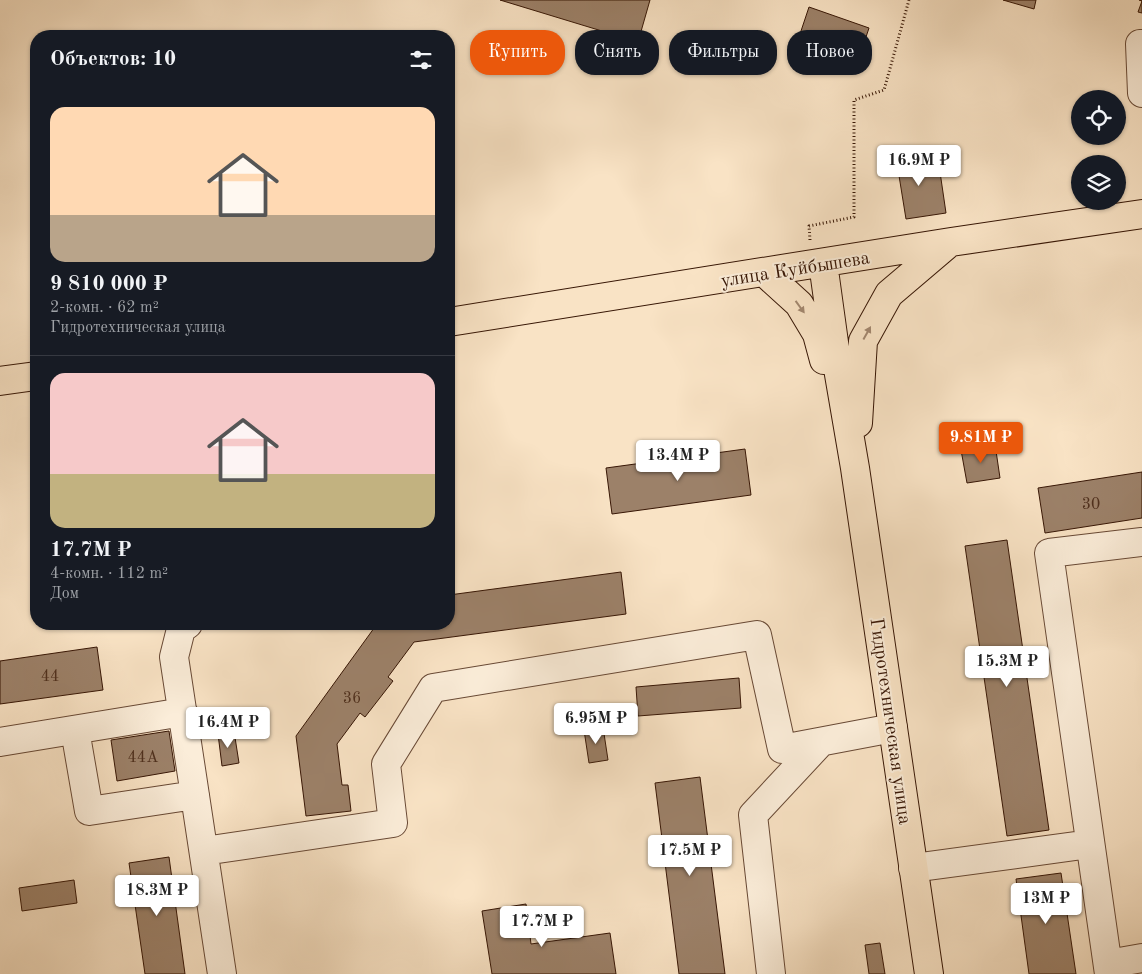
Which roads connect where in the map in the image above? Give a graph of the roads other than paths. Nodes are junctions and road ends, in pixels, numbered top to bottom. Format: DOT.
graph roads {
  1 [pos="1140,44"];
  2 [pos="1142,93"];
  3 [pos="1142,214"];
  4 [pos="950,242"];
  5 [pos="826,263"];
  6 [pos="765,273"];
  7 [pos="455,321"];
  8 [pos="30,377"];
  9 [pos="0,382"];
  10 [pos="855,468"];
  11 [pos="1142,542"];
  12 [pos="181,630"];
  13 [pos="183,712"];
  14 [pos="893,728"];
  15 [pos="75,730"];
  16 [pos="0,742"];
  17 [pos="821,742"];
  18 [pos="195,795"];
  19 [pos="1090,844"];
  20 [pos="204,851"];
  21 [pos="913,868"];
  22 [pos="1142,958"];
  23 [pos="1108,969"];
  24 [pos="222,974"];
  25 [pos="771,974"];
  26 [pos="929,974"];
  1 -- 2 [label="lane"];
  3 -- 4 [label="main road, улица Куйбышева"];
  4 -- 5 [label="main road, улица Куйбышева"];
  10 -- 4 [label="main road, one-way"];
  5 -- 6 [label="main road, улица Куйбышева"];
  5 -- 10 [label="main road"];
  6 -- 7 [label="main road, улица Куйбышева"];
  6 -- 10 [label="main road, one-way"];
  8 -- 9 [label="main road"];
  10 -- 14 [label="main road, Гидротехническая улица"];
  11 -- 19 [label="lane"];
  12 -- 13 [label="lane"];
  13 -- 15 [label="lane"];
  13 -- 18 [label="lane"];
  14 -- 17 [label="lane"];
  14 -- 21 [label="main road, Гидротехническая улица"];
  15 -- 16 [label="lane"];
  15 -- 18 [label="lane"];
  17 -- 20 [label="lane"];
  17 -- 25 [label="lane"];
  18 -- 20 [label="lane"];
  19 -- 21 [label="lane"];
  19 -- 23 [label="lane"];
  20 -- 24 [label="lane"];
  21 -- 26 [label="main road, Гидротехническая улица"];
  22 -- 23 [label="lane"];
}
